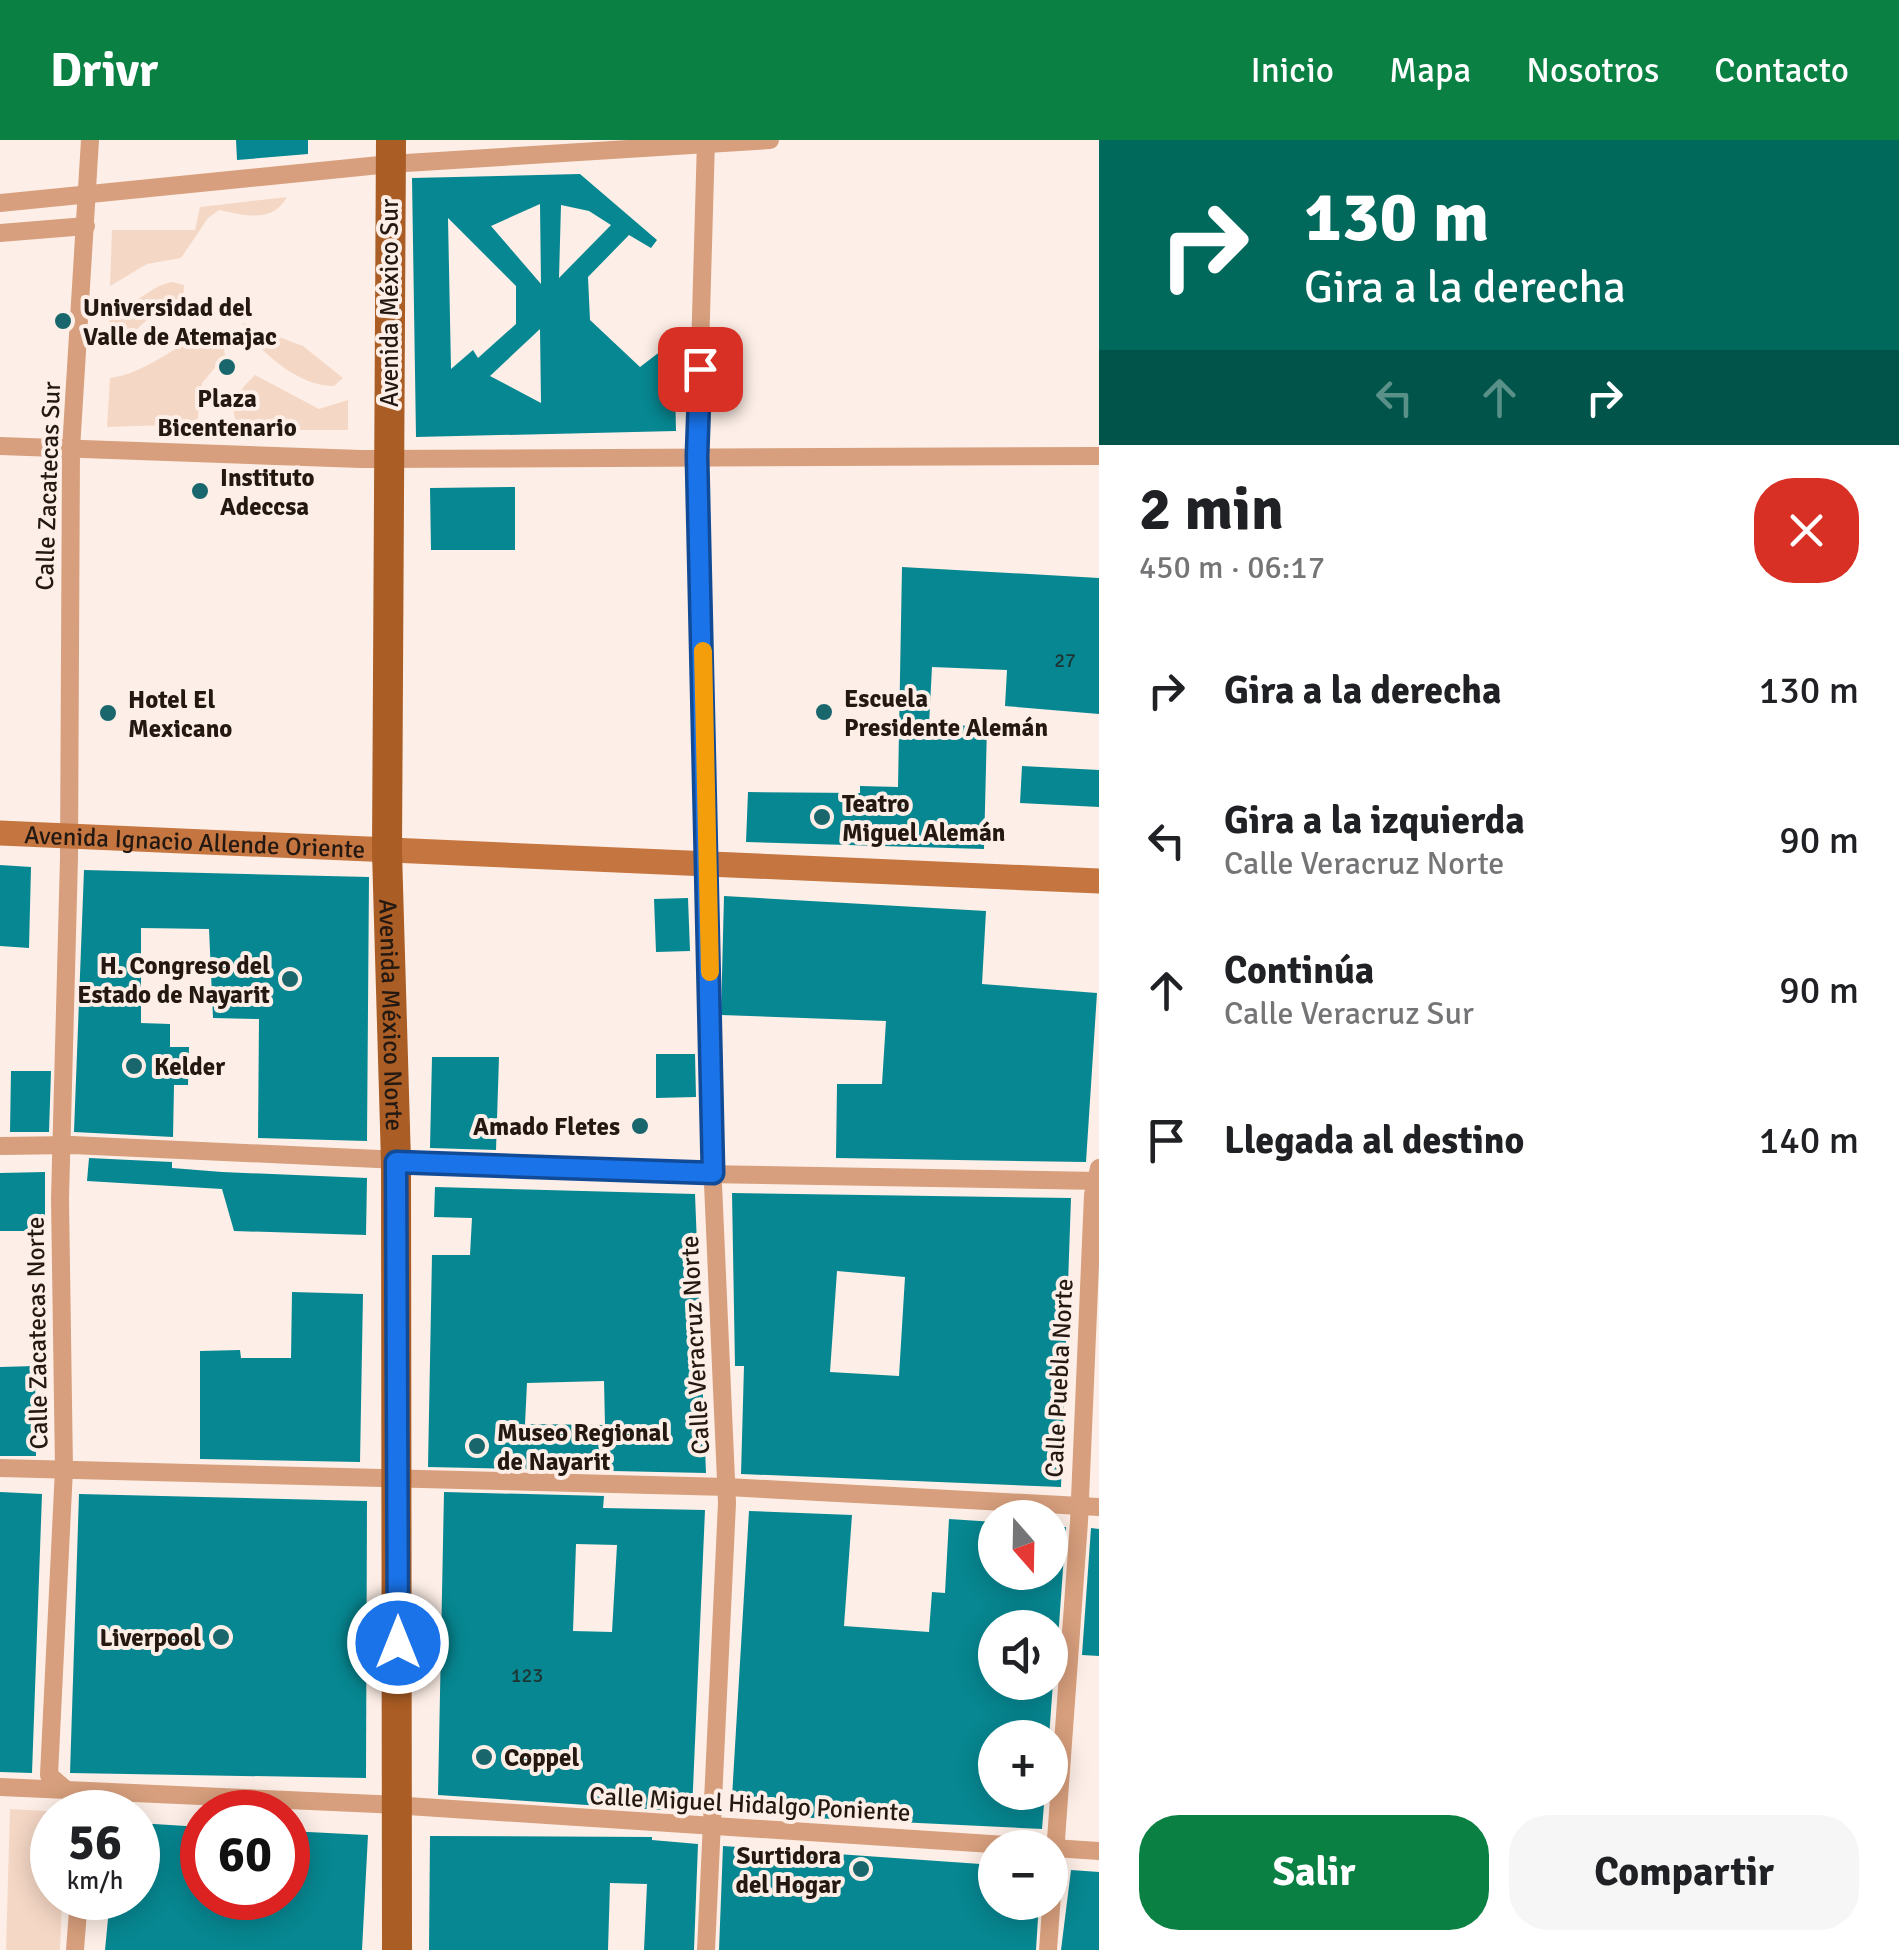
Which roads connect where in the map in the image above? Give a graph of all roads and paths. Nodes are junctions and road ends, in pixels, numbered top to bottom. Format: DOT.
graph roads {
  1 [pos="90,140"];
  2 [pos="770,140"];
  3 [pos="706,142"];
  4 [pos="390,152"];
  5 [pos="88,197"];
  6 [pos="0,203"];
  7 [pos="86,226"];
  8 [pos="36,228"];
  9 [pos="0,233"];
  10 [pos="0,446"];
  11 [pos="71,449"];
  12 [pos="379,453"];
  13 [pos="697,456"];
  14 [pos="1099,456"];
  15 [pos="0,832"];
  16 [pos="68,835"];
  17 [pos="387,852"];
  18 [pos="706,861"];
  19 [pos="1099,881"];
  20 [pos="61,1145"];
  21 [pos="0,1146"];
  22 [pos="396,1162"];
  23 [pos="713,1173"];
  24 [pos="1097,1177"];
  25 [pos="0,1468"];
  26 [pos="64,1470"];
  27 [pos="398,1478"];
  28 [pos="727,1487"];
  29 [pos="1099,1506"];
  30 [pos="1079,1507"];
  31 [pos="0,1787"];
  32 [pos="61,1789"];
  33 [pos="398,1806"];
  34 [pos="712,1828"];
  35 [pos="1058,1830"];
  36 [pos="978,1842"];
  37 [pos="1068,1847"];
  38 [pos="1099,1851"];
  39 [pos="77,1920"];
  40 [pos="1051,1920"];
  41 [pos="74,1950"];
  42 [pos="397,1950"];
  43 [pos="706,1950"];
  44 [pos="1048,1950"];
  1 -- 5 [label="street, Calle Zacatecas Sur"];
  2 -- 3 [label="street"];
  3 -- 4 [label="street"];
  3 -- 13 [label="street, Calle Veracruz Norte"];
  4 -- 5 [label="street"];
  4 -- 12 [label="main road, Avenida México Sur"];
  5 -- 6 [label="street"];
  5 -- 7 [label="street, Calle Zacatecas Sur"];
  5 -- 8 [label="street"];
  7 -- 8 [label="street"];
  7 -- 11 [label="street, Calle Zacatecas Sur"];
  8 -- 9 [label="street"];
  10 -- 11 [label="street"];
  11 -- 12 [label="street"];
  11 -- 16 [label="street, Calle Zacatecas Sur"];
  12 -- 13 [label="street"];
  12 -- 17 [label="main road, Avenida México Norte"];
  13 -- 14 [label="street"];
  13 -- 18 [label="street, Calle Veracruz Norte"];
  15 -- 16 [label="main road, Avenida Ignacio Allende Oriente"];
  16 -- 17 [label="main road, Avenida Ignacio Allende Oriente"];
  16 -- 20 [label="street, Calle Zacatecas Norte"];
  17 -- 18 [label="main road, Avenida Ignacio Allende Oriente"];
  17 -- 22 [label="main road, Avenida México Norte"];
  18 -- 19 [label="main road, Avenida Ignacio Allende Oriente"];
  18 -- 23 [label="street, Calle Veracruz Norte"];
  20 -- 21 [label="street"];
  20 -- 22 [label="street"];
  20 -- 26 [label="street, Calle Zacatecas Norte"];
  22 -- 23 [label="street"];
  22 -- 27 [label="main road, Avenida México Norte"];
  23 -- 24 [label="street"];
  23 -- 28 [label="street, Calle Veracruz Norte"];
  24 -- 30 [label="street, Calle Puebla Norte"];
  25 -- 26 [label="street"];
  26 -- 27 [label="street"];
  26 -- 32 [label="street, Calle Zacatecas Norte"];
  27 -- 28 [label="street"];
  27 -- 33 [label="main road, Avenida México Norte"];
  28 -- 30 [label="street"];
  28 -- 34 [label="street, Calle Veracruz Norte"];
  29 -- 30 [label="street"];
  30 -- 35 [label="street, Calle Puebla Norte"];
  31 -- 32 [label="street, Calle Miguel Hidalgo Poniente"];
  32 -- 33 [label="street, Calle Miguel Hidalgo Poniente"];
  33 -- 34 [label="street, Calle Miguel Hidalgo Poniente"];
  33 -- 42 [label="main road, Avenida México Norte"];
  34 -- 36 [label="street, Calle Miguel Hidalgo Poniente"];
  34 -- 43 [label="street, Calle Veracruz Norte"];
  37 -- 38 [label="street, Calle Miguel Hidalgo Poniente"];
  39 -- 41 [label="street"];
  40 -- 44 [label="street, Calle Puebla Norte"];
}
